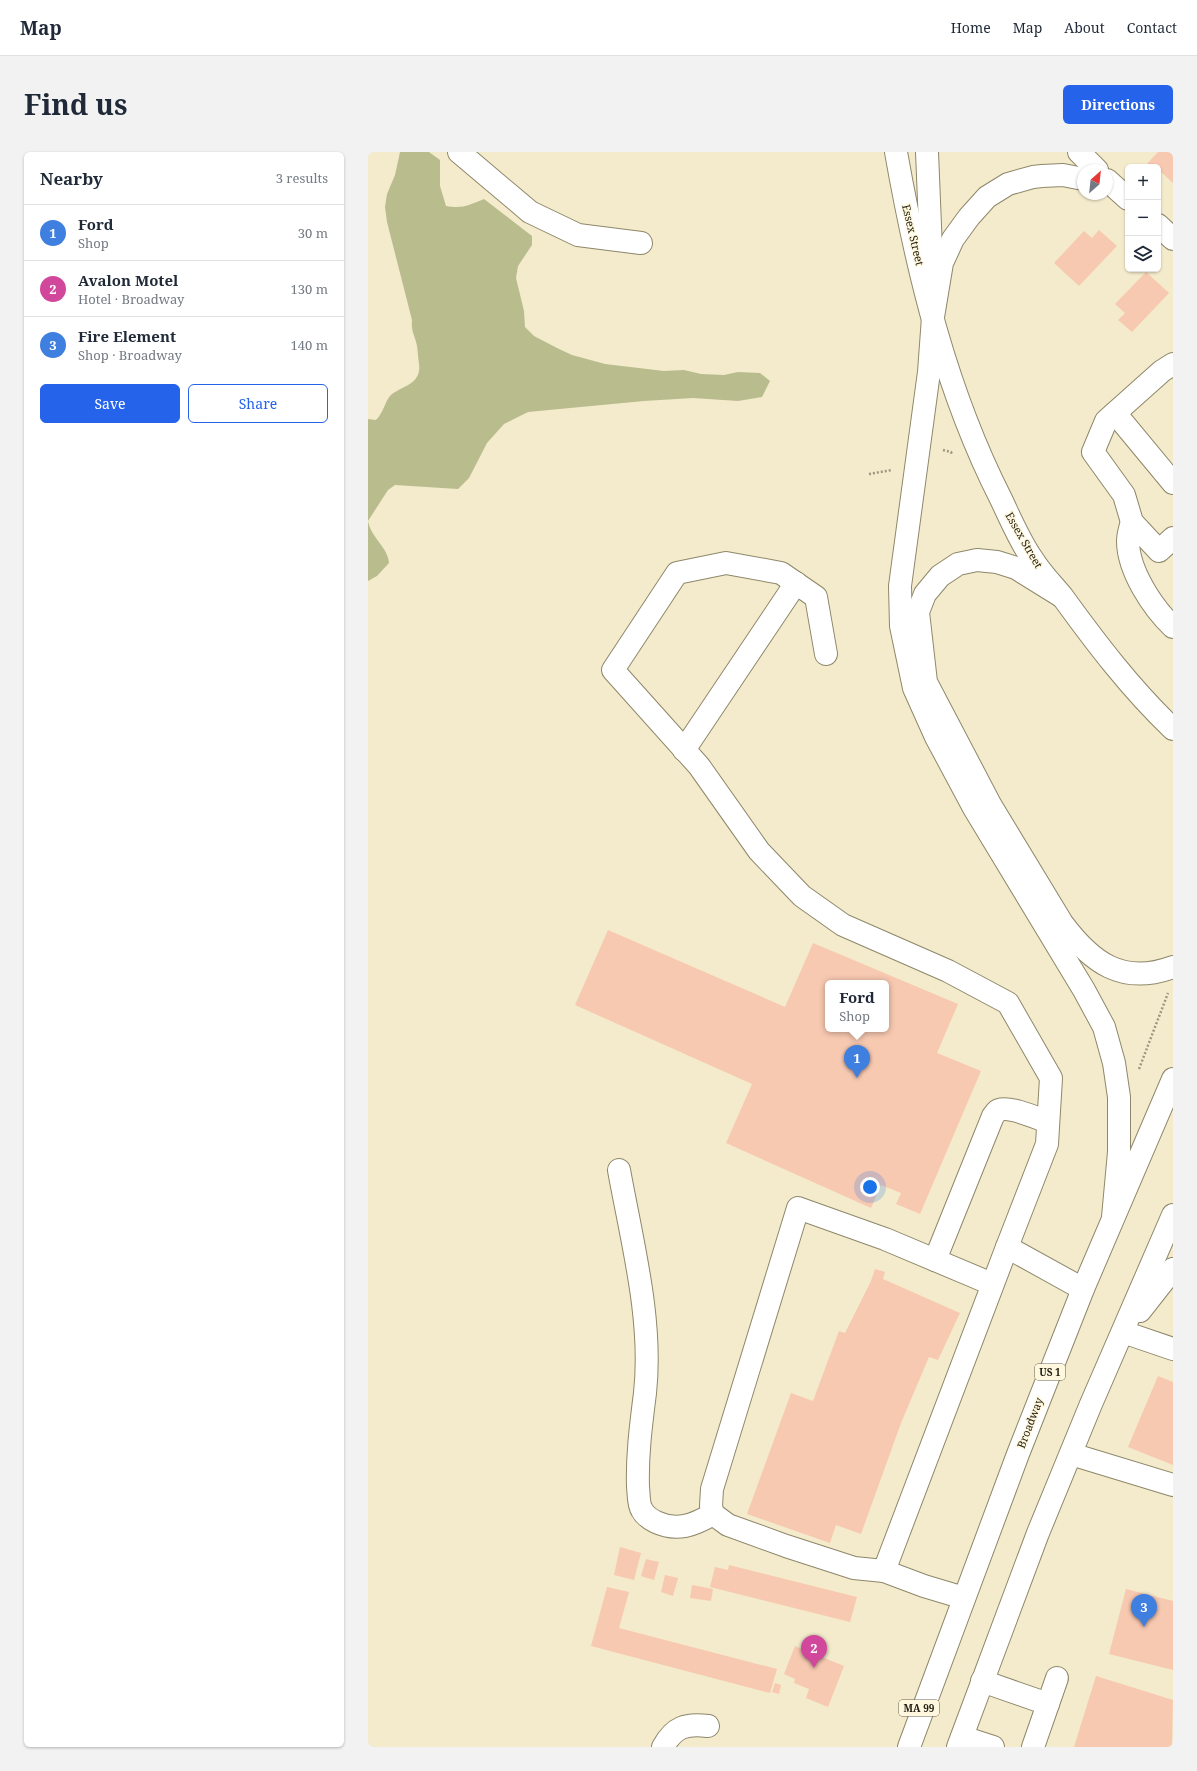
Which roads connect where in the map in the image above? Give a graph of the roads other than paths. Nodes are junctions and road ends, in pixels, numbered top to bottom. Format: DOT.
graph roads {
  1 [pos="459,152"];
  2 [pos="896,152"];
  3 [pos="927,152"];
  4 [pos="1079,152"];
  5 [pos="1091,164"];
  6 [pos="1077,178"];
  7 [pos="1161,228"];
  8 [pos="1173,240"];
  9 [pos="641,243"];
  10 [pos="933,317"];
  11 [pos="1173,364"];
  12 [pos="1114,413"];
  13 [pos="1173,483"];
  14 [pos="1132,522"];
  15 [pos="1173,538"];
  16 [pos="796,584"];
  17 [pos="1062,596"];
  18 [pos="1173,627"];
  19 [pos="826,654"];
  20 [pos="1173,729"];
  21 [pos="684,750"];
  22 [pos="1171,977"];
  23 [pos="1173,1079"];
  24 [pos="1048,1122"];
  25 [pos="619,1170"];
  26 [pos="1173,1215"];
  27 [pos="1113,1217"];
  28 [pos="1007,1247"];
  29 [pos="935,1260"];
  30 [pos="1173,1270"];
  31 [pos="992,1284"];
  32 [pos="1083,1289"];
  33 [pos="1123,1332"];
  34 [pos="1173,1349"];
  35 [pos="1071,1454"];
  36 [pos="1173,1485"];
  37 [pos="713,1514"];
  38 [pos="884,1571"];
  39 [pos="964,1598"];
  40 [pos="937,1669"];
  41 [pos="1057,1678"];
  42 [pos="982,1681"];
  43 [pos="1048,1704"];
  44 [pos="708,1726"];
  45 [pos="960,1742"];
  46 [pos="663,1747"];
  47 [pos="901,1747"];
  48 [pos="909,1747"];
  49 [pos="993,1747"];
  50 [pos="1033,1747"];
  1 -- 9 [label="main road"];
  2 -- 10 [label="main road, Essex Street"];
  3 -- 10 [label="main road, Essex Street"];
  4 -- 5 [label="main road"];
  6 -- 10 [label="main road"];
  7 -- 8 [label="main road"];
  10 -- 17 [label="main road, Essex Street"];
  10 -- 27 [label="main road"];
  11 -- 12 [label="main road"];
  12 -- 13 [label="main road"];
  12 -- 14 [label="main road"];
  14 -- 15 [label="main road"];
  14 -- 18 [label="main road"];
  16 -- 19 [label="main road"];
  16 -- 21 [label="main road"];
  16 -- 21 [label="main road"];
  17 -- 20 [label="main road, Essex Street"];
  17 -- 22 [label="main road"];
  21 -- 24 [label="main road"];
  23 -- 27 [label="main road, Broadway / US 1"];
  24 -- 28 [label="main road"];
  24 -- 29 [label="main road"];
  25 -- 37 [label="main road"];
  26 -- 33 [label="main road"];
  27 -- 32 [label="main road, Broadway / US 1"];
  28 -- 31 [label="main road"];
  28 -- 32 [label="main road"];
  29 -- 31 [label="main road"];
  29 -- 37 [label="main road"];
  30 -- 33 [label="main road"];
  31 -- 38 [label="main road"];
  32 -- 39 [label="main road, Broadway / US 1"];
  33 -- 34 [label="main road"];
  33 -- 35 [label="main road"];
  35 -- 36 [label="main road"];
  35 -- 42 [label="main road"];
  37 -- 38 [label="main road"];
  38 -- 39 [label="main road"];
  39 -- 40 [label="main road, Broadway / US 1"];
  40 -- 47 [label="main road, Broadway / MA 99"];
  40 -- 48 [label="main road, US 1"];
  41 -- 43 [label="main road"];
  42 -- 43 [label="main road"];
  42 -- 45 [label="main road"];
  43 -- 50 [label="main road"];
  44 -- 46 [label="main road"];
  45 -- 49 [label="main road"];
}
